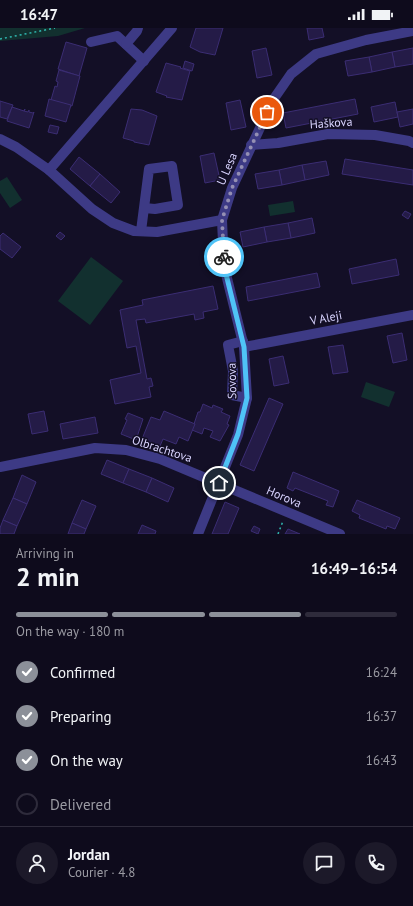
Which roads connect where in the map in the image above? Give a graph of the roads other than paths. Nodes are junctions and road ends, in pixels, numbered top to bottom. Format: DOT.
graph roads {
  1 [pos="138,28"];
  2 [pos="172,28"];
  3 [pos="413,31"];
  4 [pos="91,42"];
  5 [pos="126,44"];
  6 [pos="144,61"];
  7 [pos="0,139"];
  8 [pos="413,143"];
  9 [pos="251,145"];
  10 [pos="49,170"];
  11 [pos="144,208"];
  12 [pos="222,220"];
  13 [pos="141,231"];
  14 [pos="413,315"];
  15 [pos="244,344"];
  16 [pos="247,398"];
  17 [pos="0,467"];
  18 [pos="219,483"];
  19 [pos="198,534"];
  20 [pos="340,534"];
  1 -- 5 [label="street"];
  2 -- 6 [label="street"];
  3 -- 9 [label="street, U Lesa"];
  4 -- 5 [label="street"];
  5 -- 6 [label="street"];
  6 -- 10 [label="street"];
  7 -- 10 [label="street"];
  8 -- 9 [label="street, Haškova"];
  9 -- 12 [label="street, U Lesa"];
  10 -- 13 [label="street"];
  11 -- 11 [label="street"];
  11 -- 13 [label="street"];
  12 -- 13 [label="street"];
  12 -- 15 [label="street, Sovova"];
  14 -- 15 [label="street, V Aleji"];
  15 -- 16 [label="street, Sovova"];
  15 -- 16 [label="street, V Aleji"];
  16 -- 18 [label="street, Sovova"];
  17 -- 18 [label="street, Olbrachtova"];
  18 -- 19 [label="street, Sovova"];
  18 -- 20 [label="street, Horova"];
}
